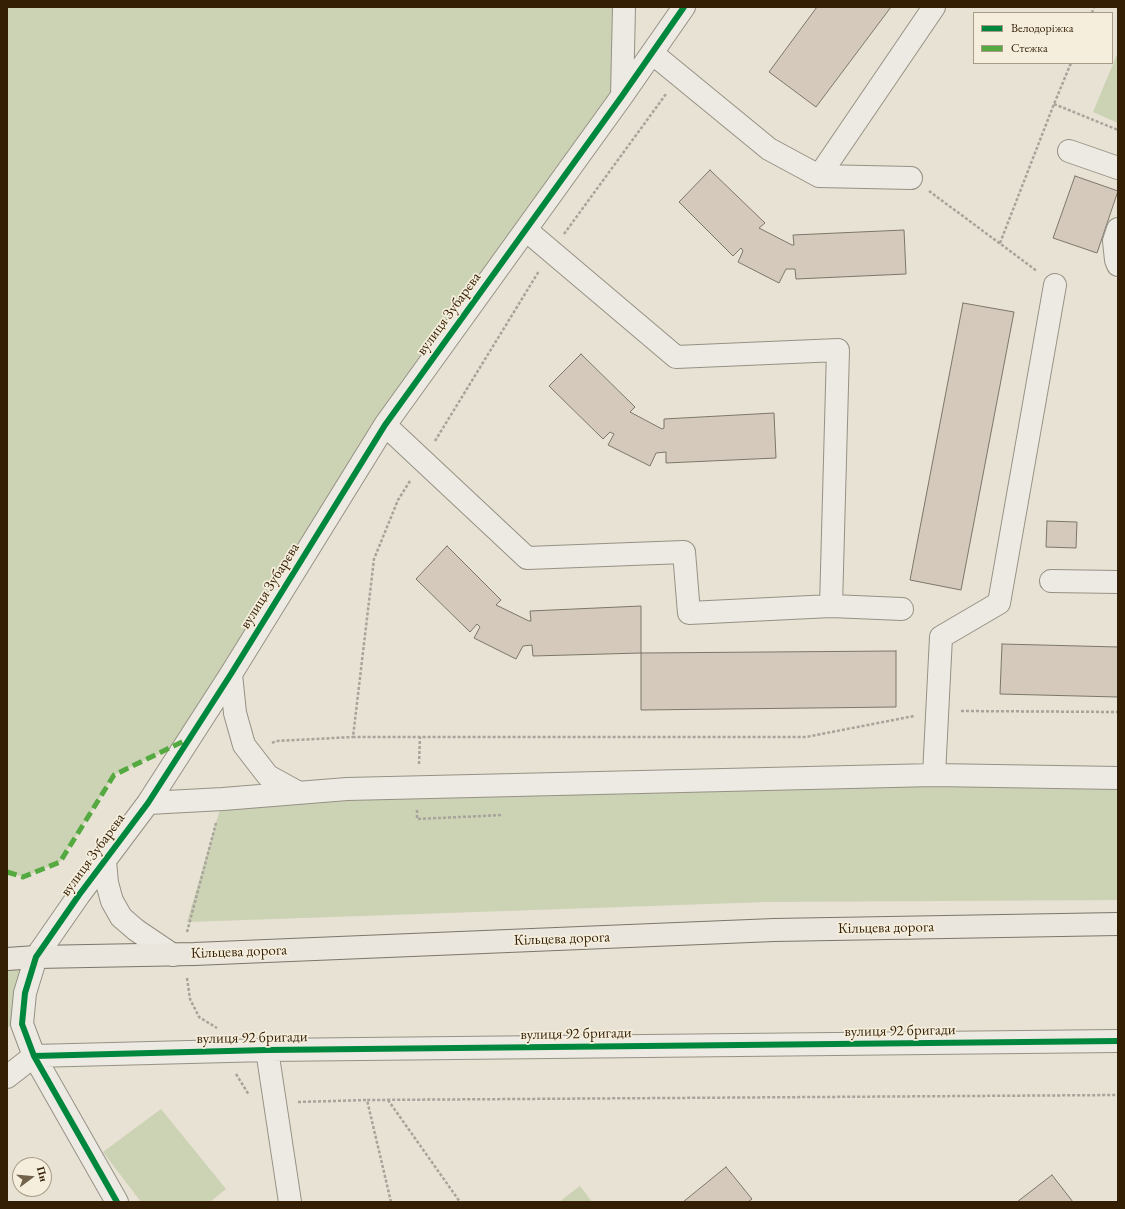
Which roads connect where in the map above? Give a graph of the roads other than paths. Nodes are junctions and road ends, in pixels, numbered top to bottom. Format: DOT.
graph roads {
  1 [pos="624,7"];
  2 [pos="684,7"];
  3 [pos="934,7"];
  4 [pos="652,53"];
  5 [pos="622,96"];
  6 [pos="1069,151"];
  7 [pos="1118,168"];
  8 [pos="819,176"];
  9 [pos="911,178"];
  10 [pos="1118,229"];
  11 [pos="526,230"];
  12 [pos="1118,265"];
  13 [pos="1055,285"];
  14 [pos="385,425"];
  15 [pos="1051,581"];
  16 [pos="1118,582"];
  17 [pos="831,606"];
  18 [pos="902,608"];
  19 [pos="231,674"];
  20 [pos="934,775"];
  21 [pos="1118,778"];
  22 [pos="299,793"];
  23 [pos="148,803"];
  24 [pos="105,861"];
  25 [pos="1118,924"];
  26 [pos="173,955"];
  27 [pos="36,957"];
  28 [pos="7,959"];
  29 [pos="1118,1041"];
  30 [pos="267,1050"];
  31 [pos="34,1056"];
  32 [pos="7,1077"];
  33 [pos="117,1202"];
  34 [pos="290,1202"];
  1 -- 5 [label="street"];
  2 -- 4 [label="street, вулиця Зубарєва"];
  3 -- 8 [label="street"];
  4 -- 5 [label="street, вулиця Зубарєва"];
  4 -- 8 [label="street"];
  5 -- 11 [label="street, вулиця Зубарєва"];
  6 -- 7 [label="street"];
  8 -- 9 [label="street"];
  10 -- 12 [label="street"];
  11 -- 14 [label="street, вулиця Зубарєва"];
  11 -- 17 [label="street"];
  13 -- 20 [label="street"];
  14 -- 17 [label="street"];
  14 -- 19 [label="street, вулиця Зубарєва"];
  15 -- 16 [label="street"];
  17 -- 18 [label="street"];
  19 -- 22 [label="street"];
  19 -- 23 [label="street, вулиця Зубарєва"];
  20 -- 21 [label="street"];
  20 -- 22 [label="street"];
  22 -- 23 [label="street"];
  23 -- 24 [label="street, вулиця Зубарєва"];
  24 -- 26 [label="street"];
  24 -- 27 [label="street, вулиця Зубарєва"];
  25 -- 26 [label="highway, Кільцева дорога"];
  26 -- 27 [label="highway, Кільцева дорога"];
  27 -- 28 [label="highway, Кільцева дорога"];
  27 -- 31 [label="street, вулиця Зубарєва"];
  29 -- 30 [label="street, вулиця 92 бригади"];
  30 -- 31 [label="street, вулиця 92 бригади"];
  30 -- 34 [label="street"];
  31 -- 32 [label="street"];
  31 -- 33 [label="street, вулиця Зубарєва"];
}
